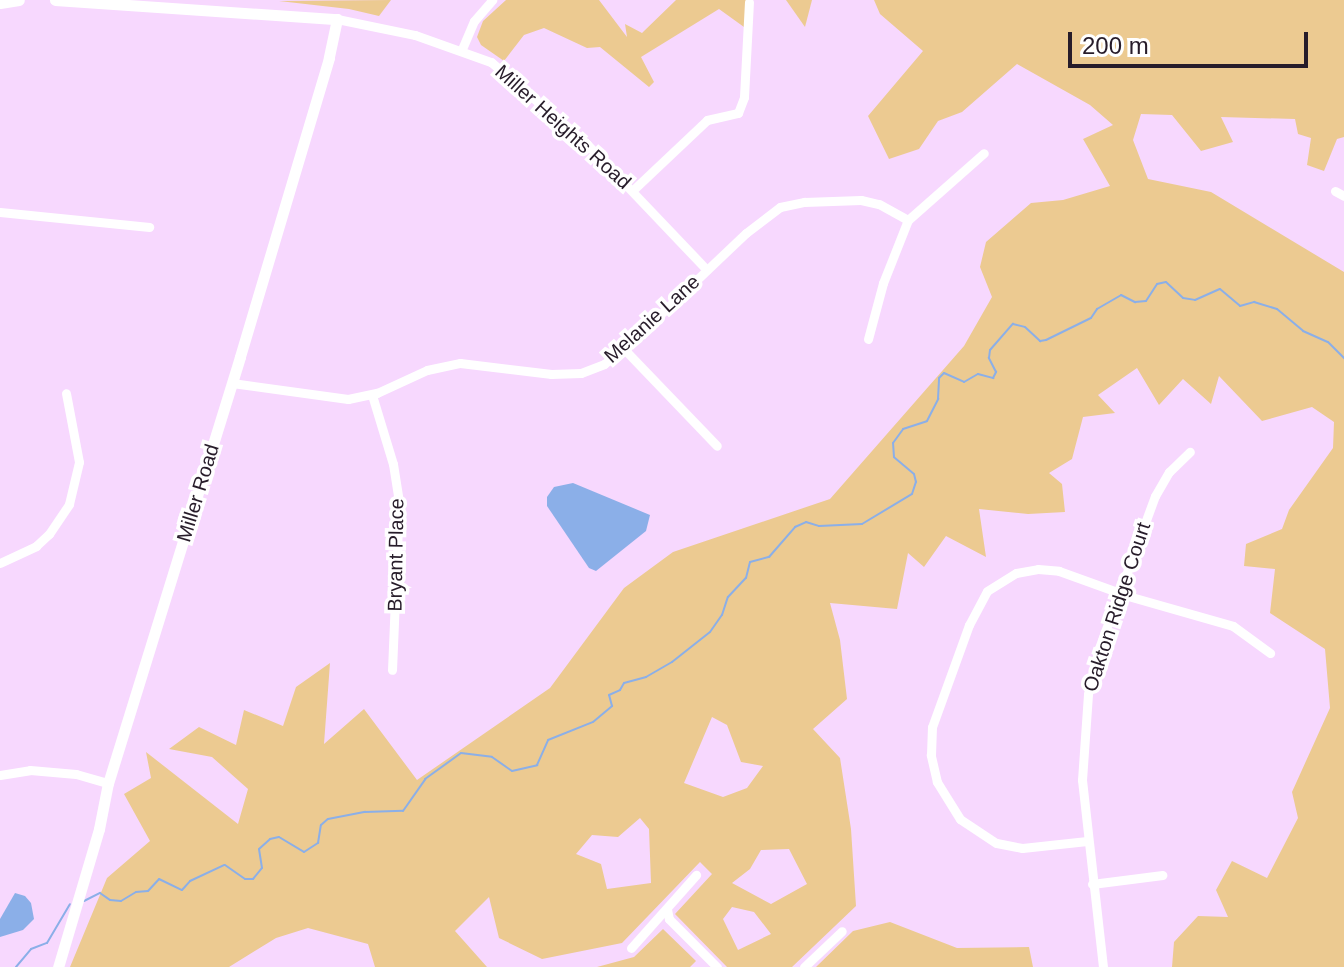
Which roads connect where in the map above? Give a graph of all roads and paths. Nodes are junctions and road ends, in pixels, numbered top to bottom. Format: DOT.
graph roads {
  1 [pos="19,0"];
  2 [pos="55,0"];
  3 [pos="492,0"];
  4 [pos="749,2"];
  5 [pos="0,3"];
  6 [pos="146,3"];
  7 [pos="337,19"];
  8 [pos="462,49"];
  9 [pos="984,153"];
  10 [pos="633,190"];
  11 [pos="0,212"];
  12 [pos="908,220"];
  13 [pos="149,227"];
  14 [pos="707,270"];
  15 [pos="868,339"];
  16 [pos="624,349"];
  17 [pos="232,383"];
  18 [pos="66,393"];
  19 [pos="372,395"];
  20 [pos="717,446"];
  21 [pos="1190,452"];
  22 [pos="0,563"];
  23 [pos="1119,593"];
  24 [pos="1270,653"];
  25 [pos="392,670"];
  26 [pos="0,775"];
  27 [pos="108,783"];
  28 [pos="1087,841"];
  29 [pos="696,875"];
  30 [pos="1162,875"];
  31 [pos="1092,884"];
  32 [pos="667,909"];
  33 [pos="842,931"];
  34 [pos="631,948"];
  35 [pos="58,967"];
  36 [pos="717,967"];
  37 [pos="804,967"];
  38 [pos="1103,967"];
  1 -- 5 [label="street"];
  2 -- 6 [label="street, Miller Heights Road"];
  3 -- 8 [label="street"];
  4 -- 10 [label="street"];
  6 -- 7 [label="street, Miller Heights Road"];
  7 -- 8 [label="street, Miller Heights Road"];
  7 -- 17 [label="street, Miller Road"];
  8 -- 10 [label="street, Miller Heights Road"];
  9 -- 12 [label="street"];
  10 -- 14 [label="street, Miller Heights Road"];
  11 -- 13 [label="street"];
  12 -- 14 [label="street, Melanie Lane"];
  12 -- 15 [label="street"];
  14 -- 16 [label="street, Melanie Lane"];
  16 -- 19 [label="street, Melanie Lane"];
  16 -- 20 [label="street"];
  17 -- 19 [label="street, Melanie Lane"];
  17 -- 27 [label="street, Miller Road"];
  18 -- 22 [label="street"];
  19 -- 25 [label="street, Bryant Place"];
  21 -- 23 [label="street, Oakton Ridge Court"];
  23 -- 24 [label="street"];
  23 -- 28 [label="street, Oakton Ridge Court"];
  23 -- 28 [label="street"];
  26 -- 27 [label="street"];
  27 -- 35 [label="street, Miller Road"];
  28 -- 31 [label="street, Oakton Ridge Court"];
  29 -- 32 [label="street"];
  30 -- 31 [label="street"];
  31 -- 38 [label="street, Oakton Ridge Court"];
  32 -- 34 [label="street"];
  32 -- 36 [label="street"];
  33 -- 37 [label="street"];
}
